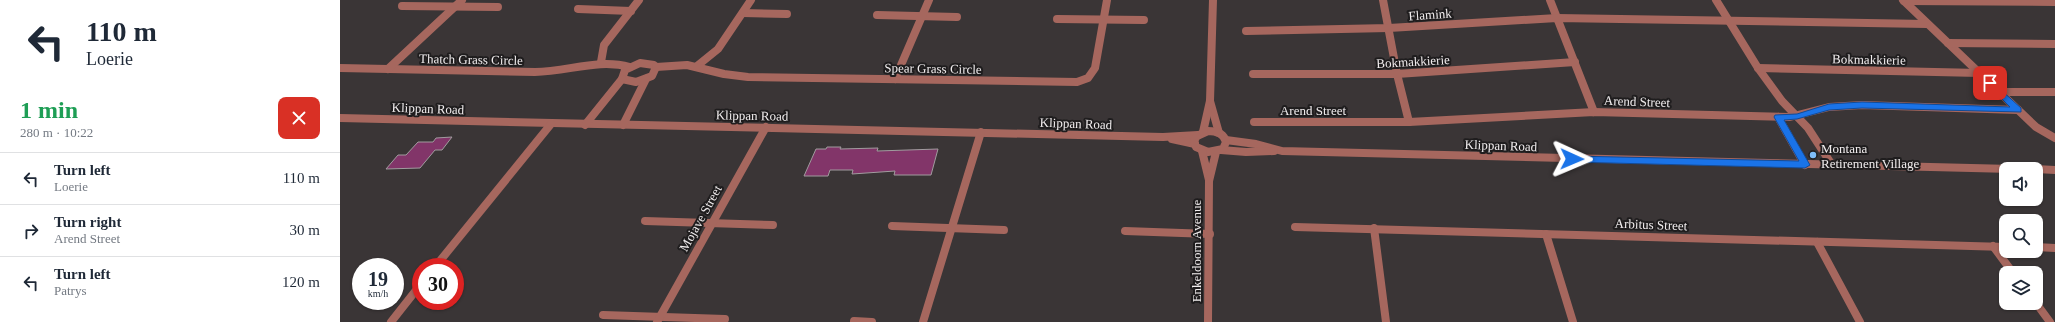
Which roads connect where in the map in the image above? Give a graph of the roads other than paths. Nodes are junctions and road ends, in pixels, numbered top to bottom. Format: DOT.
graph roads {
  1 [pos="462,0"];
  2 [pos="639,0"];
  3 [pos="751,0"];
  4 [pos="929,0"];
  5 [pos="1107,0"];
  6 [pos="1213,0"];
  7 [pos="1382,0"];
  8 [pos="1550,0"];
  9 [pos="1716,0"];
  10 [pos="1904,0"];
  11 [pos="2055,2"];
  12 [pos="402,6"];
  13 [pos="454,7"];
  14 [pos="498,8"];
  15 [pos="578,9"];
  16 [pos="631,11"];
  17 [pos="742,13"];
  18 [pos="787,14"];
  19 [pos="877,15"];
  20 [pos="922,16"];
  21 [pos="957,17"];
  22 [pos="1558,18"];
  23 [pos="1057,19"];
  24 [pos="1103,19"];
  25 [pos="1144,20"];
  26 [pos="1730,21"];
  27 [pos="1927,24"];
  28 [pos="1389,28"];
  29 [pos="1246,31"];
  30 [pos="1948,43"];
  31 [pos="2055,44"];
  32 [pos="601,62"];
  33 [pos="1575,62"];
  34 [pos="697,66"];
  35 [pos="630,67"];
  36 [pos="656,67"];
  37 [pos="340,68"];
  38 [pos="1758,68"];
  39 [pos="388,69"];
  40 [pos="1980,73"];
  41 [pos="1253,74"];
  42 [pos="1397,74"];
  43 [pos="622,79"];
  44 [pos="646,79"];
  45 [pos="895,79"];
  46 [pos="2000,92"];
  47 [pos="2055,92"];
  48 [pos="1210,101"];
  49 [pos="2018,110"];
  50 [pos="1594,112"];
  51 [pos="1797,116"];
  52 [pos="1778,117"];
  53 [pos="341,119"];
  54 [pos="1254,122"];
  55 [pos="1409,122"];
  56 [pos="551,124"];
  57 [pos="585,125"];
  58 [pos="623,125"];
  59 [pos="766,127"];
  60 [pos="981,132"];
  61 [pos="1200,133"];
  62 [pos="1219,133"];
  63 [pos="1163,138"];
  64 [pos="2055,138"];
  65 [pos="1226,140"];
  66 [pos="1195,144"];
  67 [pos="1277,150"];
  68 [pos="1202,151"];
  69 [pos="1219,151"];
  70 [pos="1805,165"];
  71 [pos="1832,166"];
  72 [pos="1999,169"];
  73 [pos="2043,170"];
  74 [pos="2055,170"];
  75 [pos="1209,181"];
  76 [pos="645,221"];
  77 [pos="712,223"];
  78 [pos="773,225"];
  79 [pos="892,226"];
  80 [pos="1295,227"];
  81 [pos="952,228"];
  82 [pos="1374,228"];
  83 [pos="1004,230"];
  84 [pos="1126,231"];
  85 [pos="1210,234"];
  86 [pos="1546,234"];
  87 [pos="1817,242"];
  88 [pos="1993,246"];
  89 [pos="1999,246"];
  90 [pos="2043,248"];
  91 [pos="2055,248"];
  92 [pos="442,258"];
  93 [pos="2008,266"];
  94 [pos="412,295"];
  95 [pos="2041,310"];
  96 [pos="603,315"];
  97 [pos="725,318"];
  98 [pos="658,320"];
  99 [pos="854,321"];
  100 [pos="391,322"];
  101 [pos="872,322"];
  102 [pos="924,322"];
  103 [pos="1208,322"];
  104 [pos="1386,322"];
  105 [pos="1573,322"];
  106 [pos="1860,322"];
  107 [pos="2050,322"];
  1 -- 13 [label="street"];
  2 -- 16 [label="street"];
  3 -- 17 [label="street"];
  4 -- 20 [label="street"];
  5 -- 24 [label="street, Spear Grass Circle"];
  6 -- 48 [label="street"];
  7 -- 28 [label="street"];
  8 -- 22 [label="street"];
  9 -- 26 [label="street"];
  10 -- 11 [label="street"];
  10 -- 27 [label="street"];
  12 -- 13 [label="street"];
  13 -- 14 [label="street"];
  13 -- 39 [label="street"];
  15 -- 16 [label="street"];
  16 -- 32 [label="street"];
  17 -- 18 [label="street"];
  17 -- 34 [label="street"];
  19 -- 20 [label="street"];
  20 -- 21 [label="street"];
  20 -- 45 [label="street"];
  22 -- 26 [label="street, Flamink"];
  22 -- 28 [label="street, Flamink"];
  22 -- 33 [label="street"];
  23 -- 24 [label="street"];
  24 -- 25 [label="street"];
  24 -- 45 [label="street, Spear Grass Circle"];
  26 -- 27 [label="street, Flamink"];
  26 -- 38 [label="street"];
  27 -- 30 [label="street"];
  28 -- 29 [label="street, Flamink"];
  28 -- 42 [label="street"];
  30 -- 31 [label="street"];
  30 -- 40 [label="street"];
  32 -- 35 [label="street, Thatch Grass Circle"];
  32 -- 39 [label="street, Thatch Grass Circle"];
  33 -- 42 [label="street, Bokmakkierie"];
  33 -- 50 [label="street"];
  34 -- 36 [label="street, Spear Grass Circle"];
  34 -- 45 [label="street, Spear Grass Circle"];
  35 -- 36 [label="street, Spear Grass Circle"];
  35 -- 43 [label="street"];
  36 -- 44 [label="street"];
  37 -- 39 [label="street, Thatch Grass Circle"];
  38 -- 40 [label="street, Bokmakkierie"];
  38 -- 51 [label="street"];
  40 -- 46 [label="street"];
  41 -- 42 [label="street, Bokmakkierie"];
  42 -- 55 [label="street"];
  43 -- 44 [label="street"];
  43 -- 57 [label="street"];
  44 -- 58 [label="street"];
  46 -- 47 [label="street"];
  46 -- 49 [label="street"];
  48 -- 61 [label="street"];
  48 -- 62 [label="street"];
  49 -- 51 [label="street, Arend Street"];
  49 -- 64 [label="street"];
  50 -- 52 [label="street, Arend Street"];
  50 -- 55 [label="street, Arend Street"];
  51 -- 52 [label="street, Arend Street"];
  51 -- 71 [label="street"];
  52 -- 70 [label="street"];
  53 -- 56 [label="street, Klippan Road"];
  54 -- 55 [label="street, Arend Street"];
  56 -- 57 [label="street, Klippan Road"];
  56 -- 92 [label="street"];
  57 -- 58 [label="street, Klippan Road"];
  58 -- 59 [label="street, Klippan Road"];
  59 -- 60 [label="street, Klippan Road"];
  59 -- 77 [label="street, Mojave Street"];
  60 -- 63 [label="street, Klippan Road"];
  60 -- 81 [label="street"];
  61 -- 62 [label="street"];
  61 -- 63 [label="street, Klippan Road"];
  61 -- 66 [label="street"];
  62 -- 65 [label="street"];
  63 -- 66 [label="street, Klippan Road"];
  65 -- 67 [label="street, Klippan Road"];
  65 -- 69 [label="street"];
  66 -- 68 [label="street"];
  67 -- 69 [label="street, Klippan Road"];
  67 -- 70 [label="street, Klippan Road"];
  68 -- 69 [label="street"];
  68 -- 75 [label="street, Enkeldoorn Avenue"];
  69 -- 75 [label="street, Enkeldoorn Avenue"];
  70 -- 71 [label="street, Klippan Road"];
  71 -- 72 [label="street, Klippan Road"];
  73 -- 74 [label="street"];
  75 -- 85 [label="street, Enkeldoorn Avenue"];
  76 -- 77 [label="street"];
  77 -- 78 [label="street"];
  77 -- 98 [label="street, Mojave Street"];
  79 -- 81 [label="street"];
  80 -- 82 [label="street, Arbitus Street"];
  81 -- 83 [label="street"];
  81 -- 102 [label="street"];
  82 -- 86 [label="street, Arbitus Street"];
  82 -- 104 [label="street"];
  84 -- 85 [label="street"];
  85 -- 103 [label="street, Enkeldoorn Avenue"];
  86 -- 87 [label="street, Arbitus Street"];
  86 -- 105 [label="street"];
  87 -- 88 [label="street, Arbitus Street"];
  87 -- 106 [label="street"];
  88 -- 89 [label="street, Arbitus Street"];
  88 -- 93 [label="street"];
  90 -- 91 [label="street"];
  94 -- 100 [label="street"];
  95 -- 107 [label="street"];
  96 -- 98 [label="street"];
  97 -- 98 [label="street"];
  99 -- 101 [label="street"];
}
